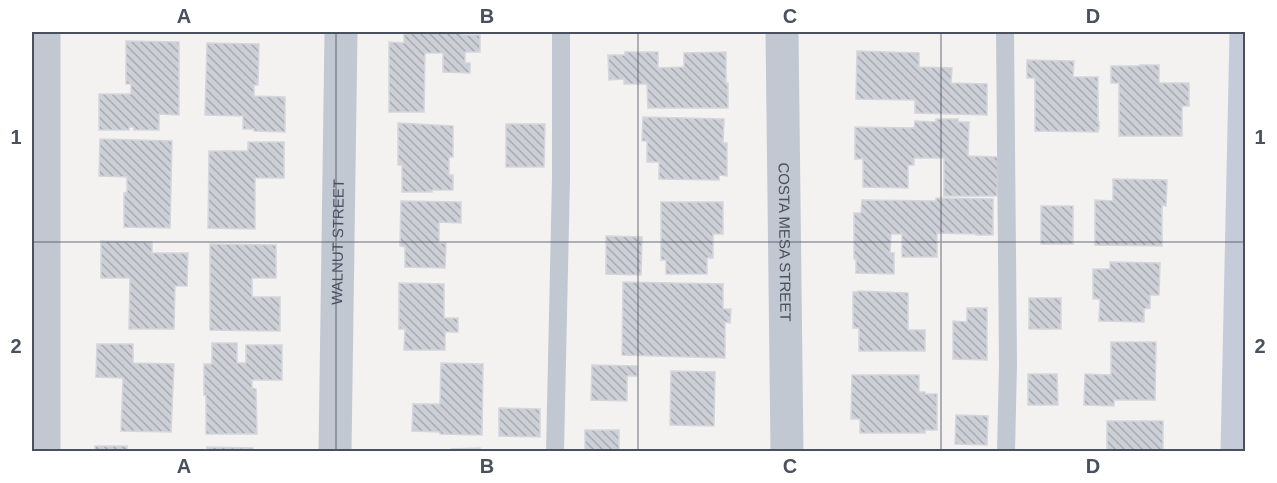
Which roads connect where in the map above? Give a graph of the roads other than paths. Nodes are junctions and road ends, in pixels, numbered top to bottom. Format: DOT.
graph roads {
  1 [pos="44,32"];
  2 [pos="341,32"];
  3 [pos="561,32"];
  4 [pos="782,32"];
  5 [pos="1005,32"];
  6 [pos="1245,33"];
  7 [pos="44,452"];
  8 [pos="335,452"];
  9 [pos="555,452"];
  10 [pos="787,452"];
  11 [pos="1006,452"];
  12 [pos="1237,452"];
  1 -- 7 [label="street"];
  2 -- 8 [label="street, WALNUT STREET"];
  3 -- 9 [label="lane"];
  4 -- 10 [label="street, COSTA MESA STREET"];
  5 -- 11 [label="lane"];
  6 -- 12 [label="street"];
}
